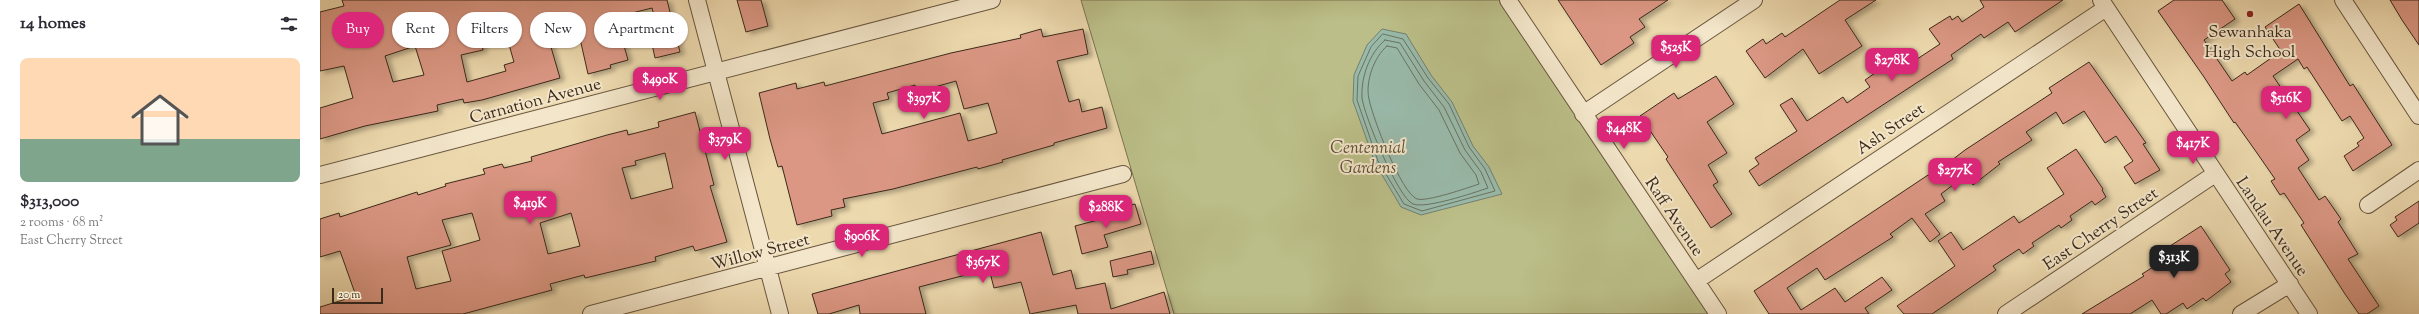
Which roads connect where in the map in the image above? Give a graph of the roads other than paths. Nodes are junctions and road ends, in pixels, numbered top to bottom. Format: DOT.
graph roads {
  1 [pos="697,0"];
  2 [pos="992,0"];
  3 [pos="1508,0"];
  4 [pos="1754,0"];
  5 [pos="2343,0"];
  6 [pos="2103,4"];
  7 [pos="717,72"];
  8 [pos="1583,114"];
  9 [pos="2419,116"];
  10 [pos="2419,170"];
  11 [pos="1123,174"];
  12 [pos="2216,174"];
  13 [pos="320,175"];
  14 [pos="2368,205"];
  15 [pos="768,268"];
  16 [pos="1696,281"];
  17 [pos="2290,284"];
  18 [pos="591,314"];
  19 [pos="780,314"];
  20 [pos="1718,314"];
  21 [pos="2006,314"];
  22 [pos="2241,314"];
  23 [pos="2309,314"];
  1 -- 7 [label="street"];
  2 -- 7 [label="street, Carnation Avenue"];
  3 -- 8 [label="street, Raff Avenue"];
  4 -- 8 [label="street"];
  5 -- 9 [label="street"];
  6 -- 12 [label="street, Landau Avenue"];
  6 -- 16 [label="street, Ash Street"];
  7 -- 13 [label="street, Carnation Avenue"];
  7 -- 15 [label="street"];
  8 -- 16 [label="street, Raff Avenue"];
  10 -- 14 [label="street"];
  11 -- 15 [label="street, Willow Street"];
  12 -- 17 [label="street, Landau Avenue"];
  12 -- 21 [label="street, East Cherry Street"];
  15 -- 18 [label="street, Willow Street"];
  15 -- 19 [label="street"];
  16 -- 20 [label="street, Raff Avenue"];
  17 -- 22 [label="street"];
  17 -- 23 [label="street, Landau Avenue"];
}
